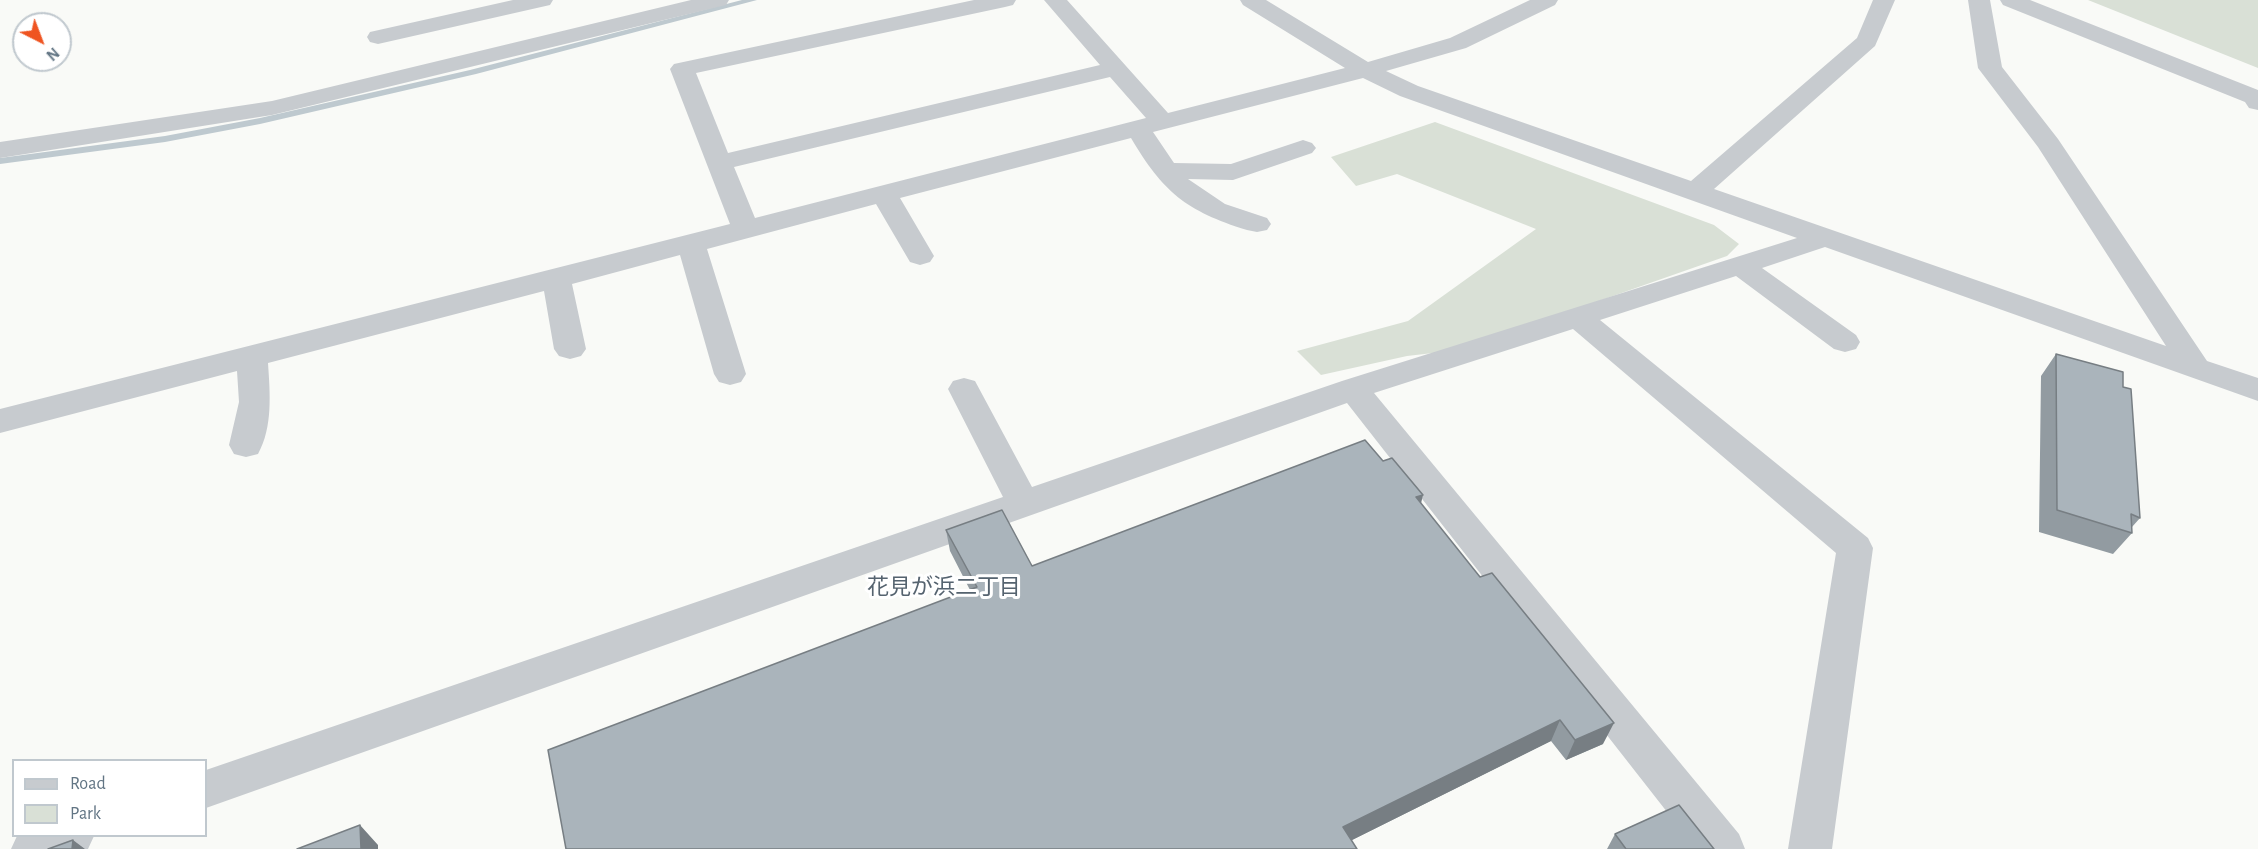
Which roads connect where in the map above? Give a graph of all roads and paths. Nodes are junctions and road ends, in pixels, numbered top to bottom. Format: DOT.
graph roads {
  1 [pos="542,0"];
  2 [pos="718,0"];
  3 [pos="1005,0"];
  4 [pos="1055,0"];
  5 [pos="1251,0"];
  6 [pos="1547,0"];
  7 [pos="1884,0"];
  8 [pos="1979,0"];
  9 [pos="2011,0"];
  10 [pos="378,37"];
  11 [pos="1115,69"];
  12 [pos="1365,70"];
  13 [pos="2258,103"];
  14 [pos="1150,125"];
  15 [pos="1303,148"];
  16 [pos="0,150"];
  17 [pos="718,163"];
  18 [pos="1164,171"];
  19 [pos="1696,190"];
  20 [pos="883,193"];
  21 [pos="1257,224"];
  22 [pos="745,228"];
  23 [pos="1826,237"];
  24 [pos="691,243"];
  25 [pos="920,256"];
  26 [pos="1739,265"];
  27 [pos="556,278"];
  28 [pos="1577,317"];
  29 [pos="1845,342"];
  30 [pos="570,349"];
  31 [pos="252,356"];
  32 [pos="2196,368"];
  33 [pos="730,374"];
  34 [pos="964,389"];
  35 [pos="1353,389"];
  36 [pos="2258,390"];
  37 [pos="0,421"];
  38 [pos="246,445"];
  39 [pos="1023,503"];
  40 [pos="207,789"];
  41 [pos="69,837"];
  42 [pos="33,849"];
  43 [pos="1723,849"];
  44 [pos="1810,849"];
  1 -- 10 [label="street"];
  2 -- 16 [label="street"];
  3 -- 17 [label="street"];
  4 -- 11 [label="street"];
  5 -- 12 [label="street"];
  6 -- 12 [label="street"];
  7 -- 19 [label="street"];
  8 -- 32 [label="street"];
  9 -- 13 [label="street"];
  11 -- 14 [label="street"];
  11 -- 17 [label="street"];
  12 -- 14 [label="street"];
  12 -- 19 [label="street"];
  14 -- 18 [label="street"];
  14 -- 20 [label="street"];
  15 -- 18 [label="street"];
  17 -- 22 [label="street"];
  18 -- 21 [label="street"];
  19 -- 23 [label="street"];
  20 -- 22 [label="street"];
  20 -- 25 [label="street"];
  22 -- 24 [label="street"];
  23 -- 26 [label="street"];
  23 -- 32 [label="street"];
  24 -- 27 [label="street"];
  24 -- 33 [label="street"];
  26 -- 28 [label="street"];
  26 -- 29 [label="street"];
  27 -- 30 [label="street"];
  27 -- 31 [label="street"];
  28 -- 35 [label="street"];
  28 -- 44 [label="street"];
  31 -- 37 [label="street"];
  31 -- 38 [label="street"];
  32 -- 36 [label="street"];
  34 -- 39 [label="street"];
  35 -- 39 [label="street"];
  35 -- 43 [label="street"];
  39 -- 40 [label="street"];
  41 -- 42 [label="street"];
}
